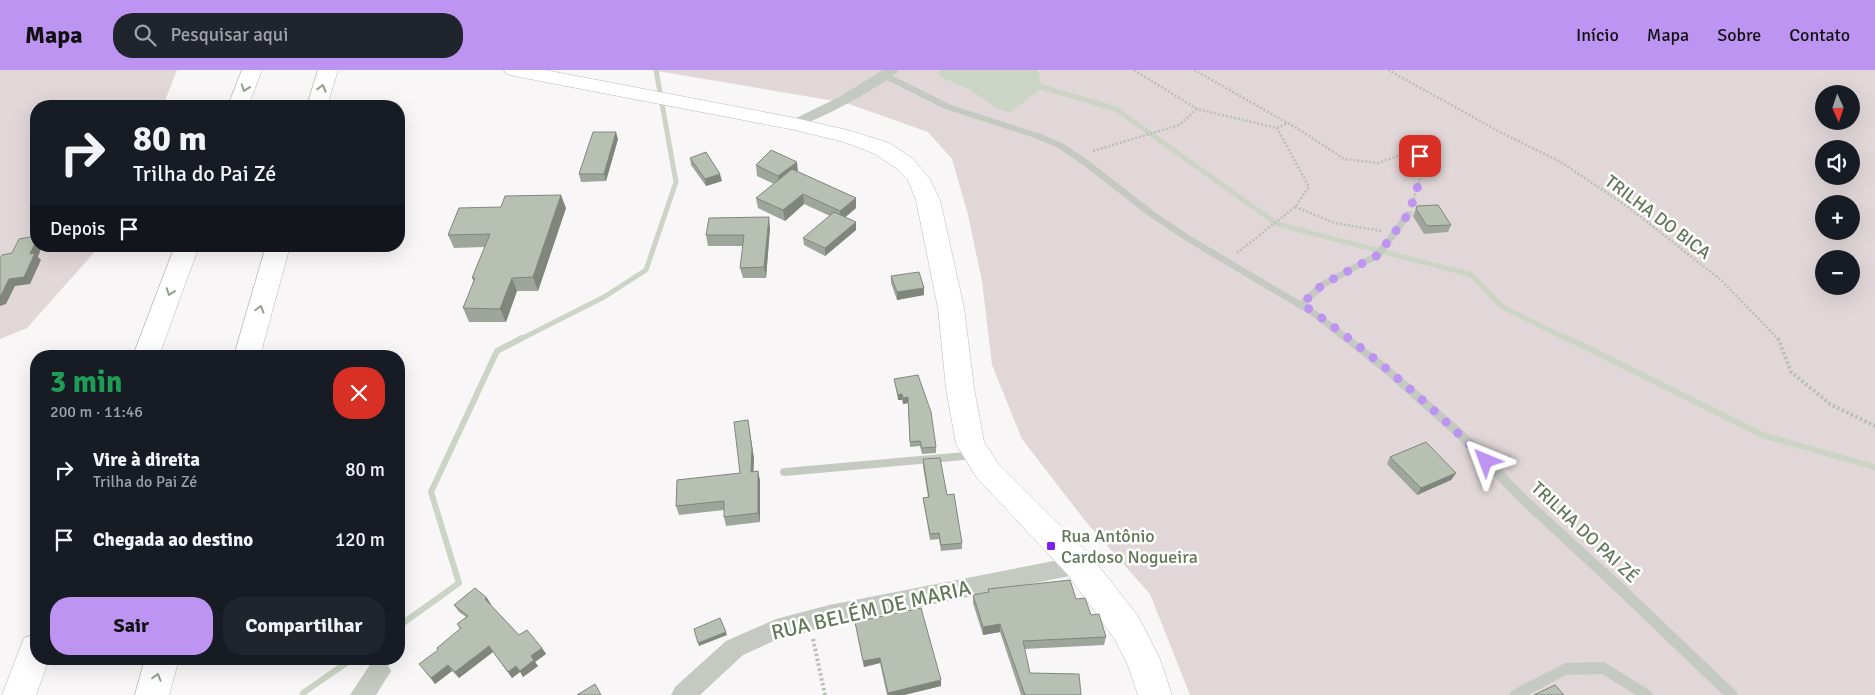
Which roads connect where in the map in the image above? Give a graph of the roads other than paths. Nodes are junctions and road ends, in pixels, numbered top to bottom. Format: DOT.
graph roads {
  1 [pos="252,70"];
  2 [pos="328,70"];
  3 [pos="514,70"];
  4 [pos="888,72"];
  5 [pos="240,100"];
  6 [pos="319,100"];
  7 [pos="795,124"];
  8 [pos="1409,213"];
  9 [pos="185,252"];
  10 [pos="276,252"];
  11 [pos="1302,304"];
  12 [pos="148,350"];
  13 [pos="249,350"];
  14 [pos="976,455"];
  15 [pos="785,472"];
  16 [pos="1079,565"];
  17 [pos="30,665"];
  18 [pos="160,665"];
  19 [pos="380,671"];
  20 [pos="19,695"];
  21 [pos="152,695"];
  22 [pos="362,695"];
  23 [pos="682,695"];
  24 [pos="1155,695"];
  25 [pos="1515,695"];
  26 [pos="1647,695"];
  27 [pos="1732,695"];
  1 -- 5 [label="main road, one-way"];
  6 -- 2 [label="main road, one-way"];
  3 -- 7 [label="main road"];
  4 -- 7 [label="street"];
  4 -- 11 [label="lane, TRILHA DO PAI ZÉ"];
  7 -- 14 [label="main road"];
  8 -- 11 [label="lane"];
  9 -- 12 [label="main road, one-way"];
  13 -- 10 [label="main road, one-way"];
  11 -- 27 [label="lane, TRILHA DO PAI ZÉ"];
  14 -- 15 [label="lane"];
  14 -- 16 [label="main road"];
  16 -- 23 [label="street, RUA BELÉM DE MARIA"];
  16 -- 24 [label="main road"];
  17 -- 20 [label="main road"];
  21 -- 18 [label="main road, one-way"];
  19 -- 22 [label="street"];
  25 -- 26 [label="lane"];
}
